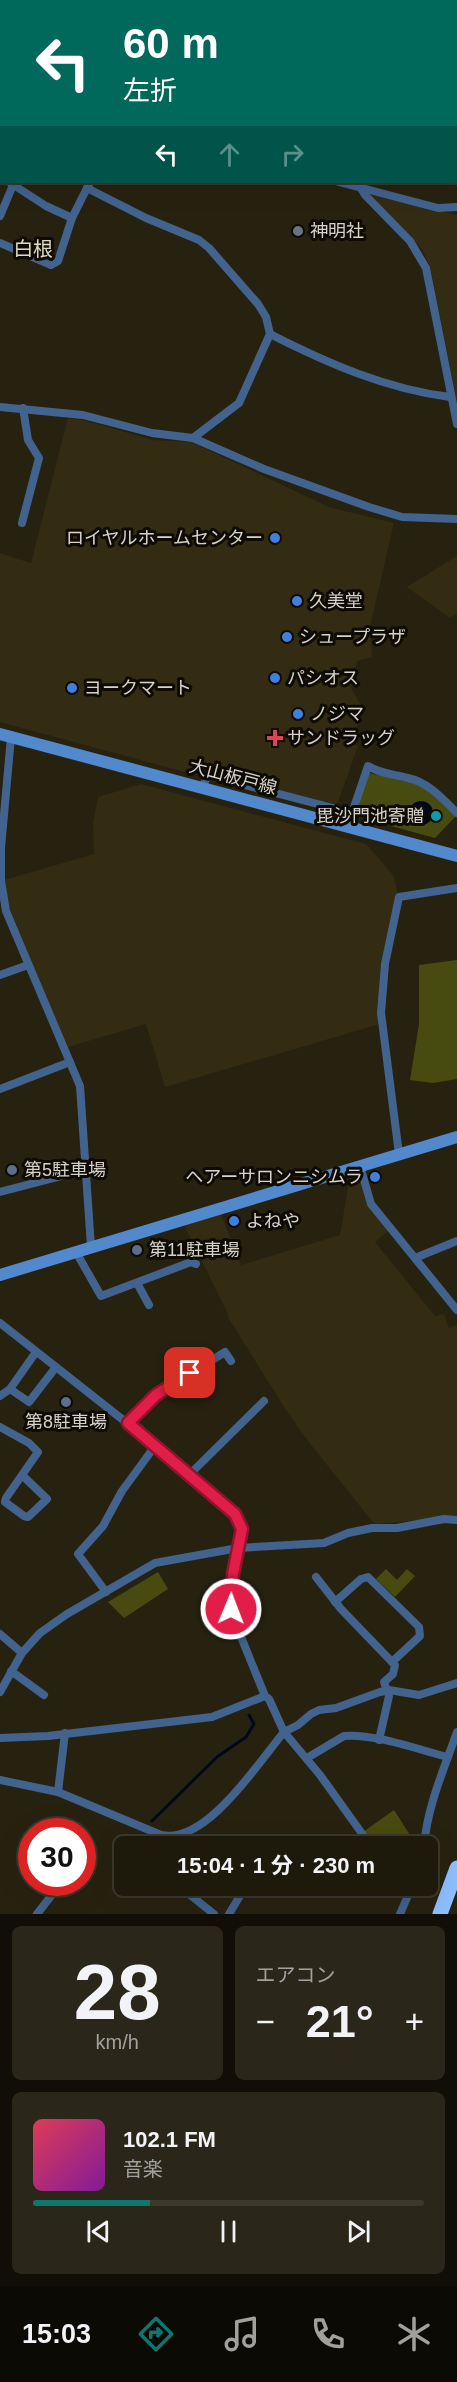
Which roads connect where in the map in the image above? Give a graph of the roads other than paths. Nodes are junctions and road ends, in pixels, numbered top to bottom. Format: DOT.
graph roads {
  1 [pos="11,183"];
  2 [pos="358,184"];
  3 [pos="88,185"];
  4 [pos="457,207"];
  5 [pos="0,216"];
  6 [pos="72,218"];
  7 [pos="0,243"];
  8 [pos="270,334"];
  9 [pos="450,397"];
  10 [pos="0,407"];
  11 [pos="23,408"];
  12 [pos="457,424"];
  13 [pos="193,438"];
  14 [pos="457,519"];
  15 [pos="22,524"];
  16 [pos="5,736"];
  17 [pos="203,788"];
  18 [pos="2,812"];
  19 [pos="457,813"];
  20 [pos="1,848"];
  21 [pos="457,856"];
  22 [pos="457,888"];
  23 [pos="3,912"];
  24 [pos="28,965"];
  25 [pos="0,975"];
  26 [pos="70,1062"];
  27 [pos="0,1089"];
  28 [pos="457,1137"];
  29 [pos="399,1155"];
  30 [pos="360,1166"];
  31 [pos="85,1170"];
  32 [pos="0,1192"];
  33 [pos="457,1241"];
  34 [pos="91,1247"];
  35 [pos="76,1252"];
  36 [pos="415,1258"];
  37 [pos="196,1264"];
  38 [pos="0,1275"];
  39 [pos="137,1282"];
  40 [pos="149,1305"];
  41 [pos="457,1310"];
  42 [pos="0,1323"];
  43 [pos="36,1352"];
  44 [pos="231,1361"];
  45 [pos="56,1367"];
  46 [pos="10,1389"];
  47 [pos="0,1396"];
  48 [pos="259,1402"];
  49 [pos="128,1423"];
  50 [pos="0,1427"];
  51 [pos="155,1446"];
  52 [pos="189,1475"];
  53 [pos="23,1476"];
  54 [pos="457,1520"];
  55 [pos="238,1548"];
  56 [pos="316,1577"];
  57 [pos="106,1592"];
  58 [pos="335,1602"];
  59 [pos="0,1634"];
  60 [pos="22,1653"];
  61 [pos="392,1662"];
  62 [pos="11,1671"];
  63 [pos="457,1683"];
  64 [pos="389,1690"];
  65 [pos="0,1692"];
  66 [pos="44,1695"];
  67 [pos="265,1696"];
  68 [pos="284,1732"];
  69 [pos="457,1732"];
  70 [pos="65,1733"];
  71 [pos="0,1738"];
  72 [pos="379,1740"];
  73 [pos="448,1757"];
  74 [pos="306,1758"];
  75 [pos="0,1780"];
  76 [pos="58,1792"];
  77 [pos="161,1835"];
  78 [pos="165,1836"];
  79 [pos="176,1836"];
  80 [pos="364,1836"];
  81 [pos="425,1836"];
  82 [pos="457,1868"];
  83 [pos="51,1896"];
  84 [pos="192,1896"];
  85 [pos="239,1896"];
  86 [pos="406,1896"];
  87 [pos="37,1914"];
  88 [pos="214,1914"];
  89 [pos="230,1914"];
  90 [pos="400,1914"];
  91 [pos="440,1914"];
  1 -- 5 [label="street"];
  1 -- 6 [label="street"];
  2 -- 4 [label="street"];
  2 -- 9 [label="street"];
  3 -- 6 [label="street"];
  3 -- 8 [label="street"];
  6 -- 7 [label="street"];
  8 -- 9 [label="street"];
  8 -- 13 [label="street"];
  9 -- 12 [label="street"];
  10 -- 11 [label="street"];
  11 -- 13 [label="street"];
  11 -- 15 [label="street"];
  13 -- 14 [label="street"];
  16 -- 17 [label="street, 大山板戸線"];
  16 -- 18 [label="street"];
  17 -- 19 [label="street"];
  17 -- 21 [label="street, 大山板戸線"];
  18 -- 20 [label="street"];
  20 -- 23 [label="street"];
  22 -- 29 [label="street"];
  23 -- 24 [label="street"];
  24 -- 25 [label="street"];
  24 -- 26 [label="street"];
  26 -- 27 [label="street"];
  26 -- 31 [label="street"];
  28 -- 29 [label="street"];
  29 -- 30 [label="street"];
  30 -- 34 [label="street"];
  30 -- 36 [label="street"];
  31 -- 32 [label="street"];
  31 -- 34 [label="street"];
  33 -- 36 [label="street"];
  34 -- 35 [label="street"];
  35 -- 38 [label="street"];
  35 -- 39 [label="street"];
  36 -- 41 [label="street"];
  37 -- 39 [label="street"];
  39 -- 40 [label="street"];
  42 -- 43 [label="street"];
  43 -- 45 [label="street"];
  43 -- 46 [label="street"];
  44 -- 49 [label="street"];
  45 -- 46 [label="street"];
  45 -- 49 [label="street"];
  46 -- 47 [label="street"];
  48 -- 52 [label="street"];
  49 -- 51 [label="street"];
  50 -- 53 [label="street"];
  51 -- 52 [label="street"];
  51 -- 57 [label="street"];
  52 -- 55 [label="street"];
  53 -- 53 [label="street"];
  54 -- 55 [label="street"];
  55 -- 57 [label="street"];
  55 -- 67 [label="street"];
  56 -- 58 [label="street"];
  57 -- 60 [label="street"];
  58 -- 61 [label="street"];
  58 -- 61 [label="street"];
  59 -- 60 [label="street"];
  60 -- 62 [label="street"];
  61 -- 64 [label="street"];
  62 -- 65 [label="street"];
  62 -- 66 [label="street"];
  63 -- 64 [label="street"];
  64 -- 68 [label="street"];
  64 -- 72 [label="street"];
  67 -- 68 [label="street"];
  67 -- 70 [label="street"];
  68 -- 74 [label="street"];
  68 -- 79 [label="street"];
  69 -- 73 [label="street"];
  70 -- 71 [label="street"];
  70 -- 76 [label="street"];
  72 -- 73 [label="street"];
  72 -- 74 [label="street"];
  73 -- 81 [label="street"];
  74 -- 80 [label="street"];
  75 -- 76 [label="street"];
  76 -- 77 [label="street"];
  77 -- 78 [label="street"];
  82 -- 91 [label="highway"];
  83 -- 87 [label="street"];
  84 -- 88 [label="street"];
  85 -- 89 [label="street"];
  86 -- 90 [label="street"];
}
